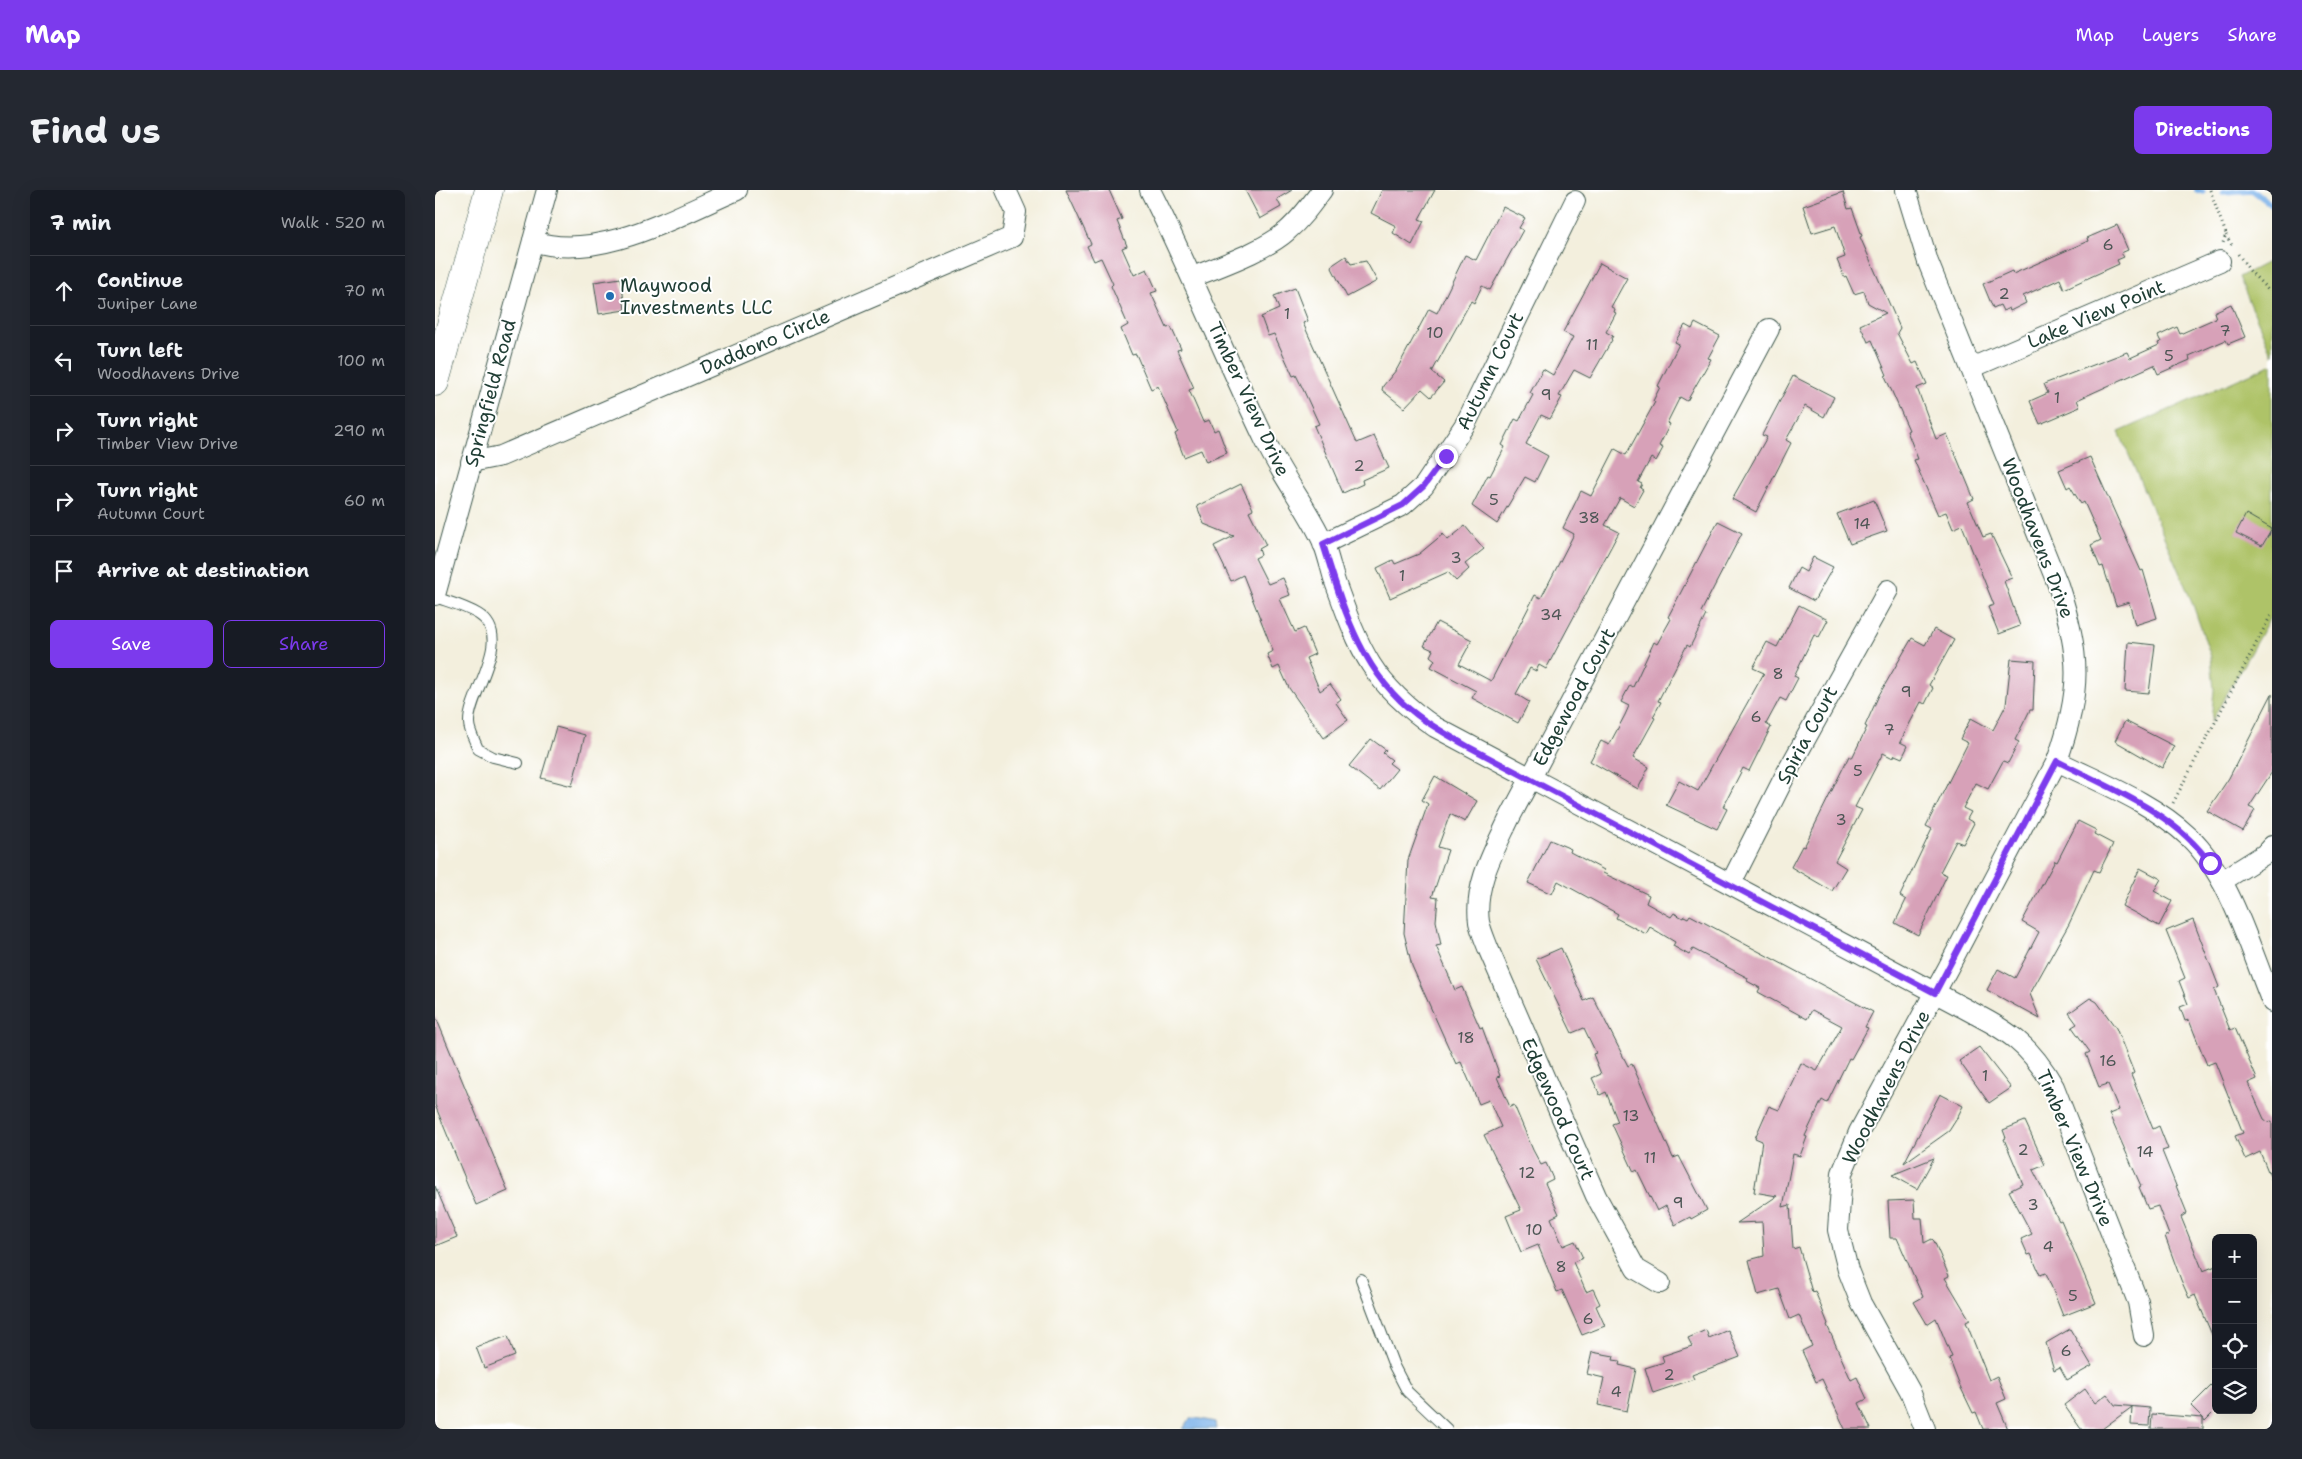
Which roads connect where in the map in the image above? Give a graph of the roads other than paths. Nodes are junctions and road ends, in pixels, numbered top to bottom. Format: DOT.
graph roads {
  1 [pos="489,190"];
  2 [pos="547,190"];
  3 [pos="737,190"];
  4 [pos="1006,190"];
  5 [pos="1150,190"];
  6 [pos="1323,190"];
  7 [pos="1906,190"];
  8 [pos="1575,201"];
  9 [pos="533,240"];
  10 [pos="2220,260"];
  11 [pos="1193,277"];
  12 [pos="1769,329"];
  13 [pos="1971,368"];
  14 [pos="435,382"];
  15 [pos="471,462"];
  16 [pos="1323,544"];
  17 [pos="1888,590"];
  18 [pos="435,596"];
  19 [pos="2057,761"];
  20 [pos="518,763"];
  21 [pos="1531,778"];
  22 [pos="2272,846"];
  23 [pos="2222,881"];
  24 [pos="1731,883"];
  25 [pos="1935,993"];
  26 [pos="2272,1002"];
  27 [pos="1361,1279"];
  28 [pos="1659,1283"];
  29 [pos="2143,1336"];
  30 [pos="1447,1429"];
  31 [pos="1925,1429"];
  1 -- 14 [label="highway"];
  2 -- 9 [label="street, Springfield Road"];
  3 -- 9 [label="street"];
  4 -- 15 [label="street, Daddono Circle"];
  5 -- 11 [label="street, Timber View Drive"];
  6 -- 11 [label="street"];
  7 -- 13 [label="street, Woodhavens Drive"];
  8 -- 16 [label="street, Autumn Court"];
  9 -- 15 [label="street, Springfield Road"];
  10 -- 13 [label="street, Lake View Point"];
  11 -- 16 [label="street, Timber View Drive"];
  12 -- 21 [label="street, Edgewood Court"];
  13 -- 19 [label="street, Woodhavens Drive"];
  15 -- 18 [label="street, Springfield Road"];
  16 -- 21 [label="street, Timber View Drive"];
  17 -- 24 [label="street, Spiria Court"];
  18 -- 20 [label="lane"];
  19 -- 23 [label="street"];
  19 -- 25 [label="street, Woodhavens Drive"];
  21 -- 24 [label="street, Timber View Drive"];
  21 -- 28 [label="street, Edgewood Court"];
  22 -- 23 [label="street"];
  23 -- 26 [label="street"];
  24 -- 25 [label="street, Timber View Drive"];
  25 -- 29 [label="street, Timber View Drive"];
  25 -- 31 [label="street, Woodhavens Drive"];
  27 -- 30 [label="lane"];
}
